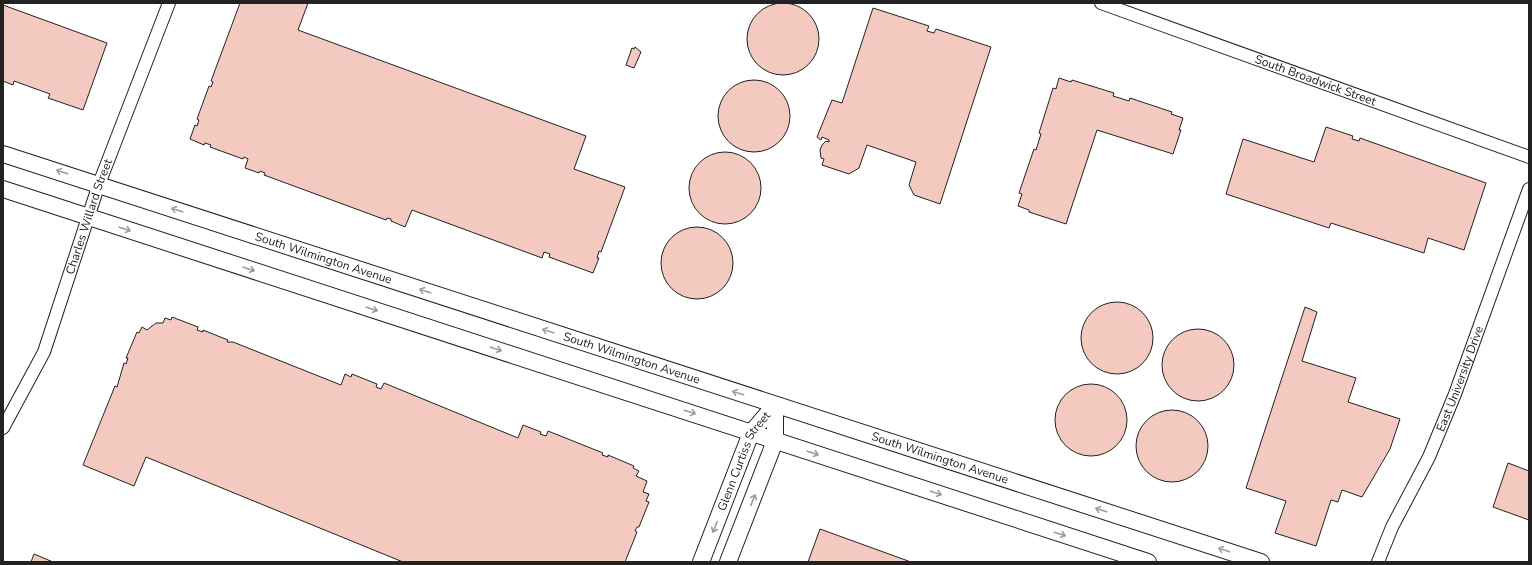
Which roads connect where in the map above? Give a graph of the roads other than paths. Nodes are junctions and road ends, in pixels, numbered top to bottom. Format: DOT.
graph roads {
  1 [pos="169,3"];
  2 [pos="1101,3"];
  3 [pos="3,154"];
  4 [pos="1529,157"];
  5 [pos="99,184"];
  6 [pos="3,189"];
  7 [pos="1529,190"];
  8 [pos="88,217"];
  9 [pos="775,405"];
  10 [pos="3,428"];
  11 [pos="752,433"];
  12 [pos="775,441"];
  13 [pos="701,562"];
  14 [pos="728,562"];
  15 [pos="1148,562"];
  16 [pos="1261,562"];
  17 [pos="1378,562"];
  1 -- 5 [label="street, Charles Willard Street"];
  2 -- 4 [label="street, South Broadwick Street"];
  5 -- 3 [label="main road, South Wilmington Avenue, one-way"];
  5 -- 8 [label="street, Charles Willard Street"];
  9 -- 5 [label="main road, South Wilmington Avenue, one-way"];
  6 -- 8 [label="main road"];
  7 -- 17 [label="street, East University Drive"];
  8 -- 10 [label="street, Charles Willard Street"];
  8 -- 11 [label="main road, one-way"];
  9 -- 11 [label="main road, Glenn Curtiss Street"];
  9 -- 12 [label="main road, Glenn Curtiss Street"];
  16 -- 9 [label="main road, South Wilmington Avenue, one-way"];
  11 -- 12 [label="main road"];
  11 -- 13 [label="main road, Glenn Curtiss Street, one-way"];
  14 -- 12 [label="main road, Glenn Curtiss Street, one-way"];
  12 -- 15 [label="main road, one-way"];
}
